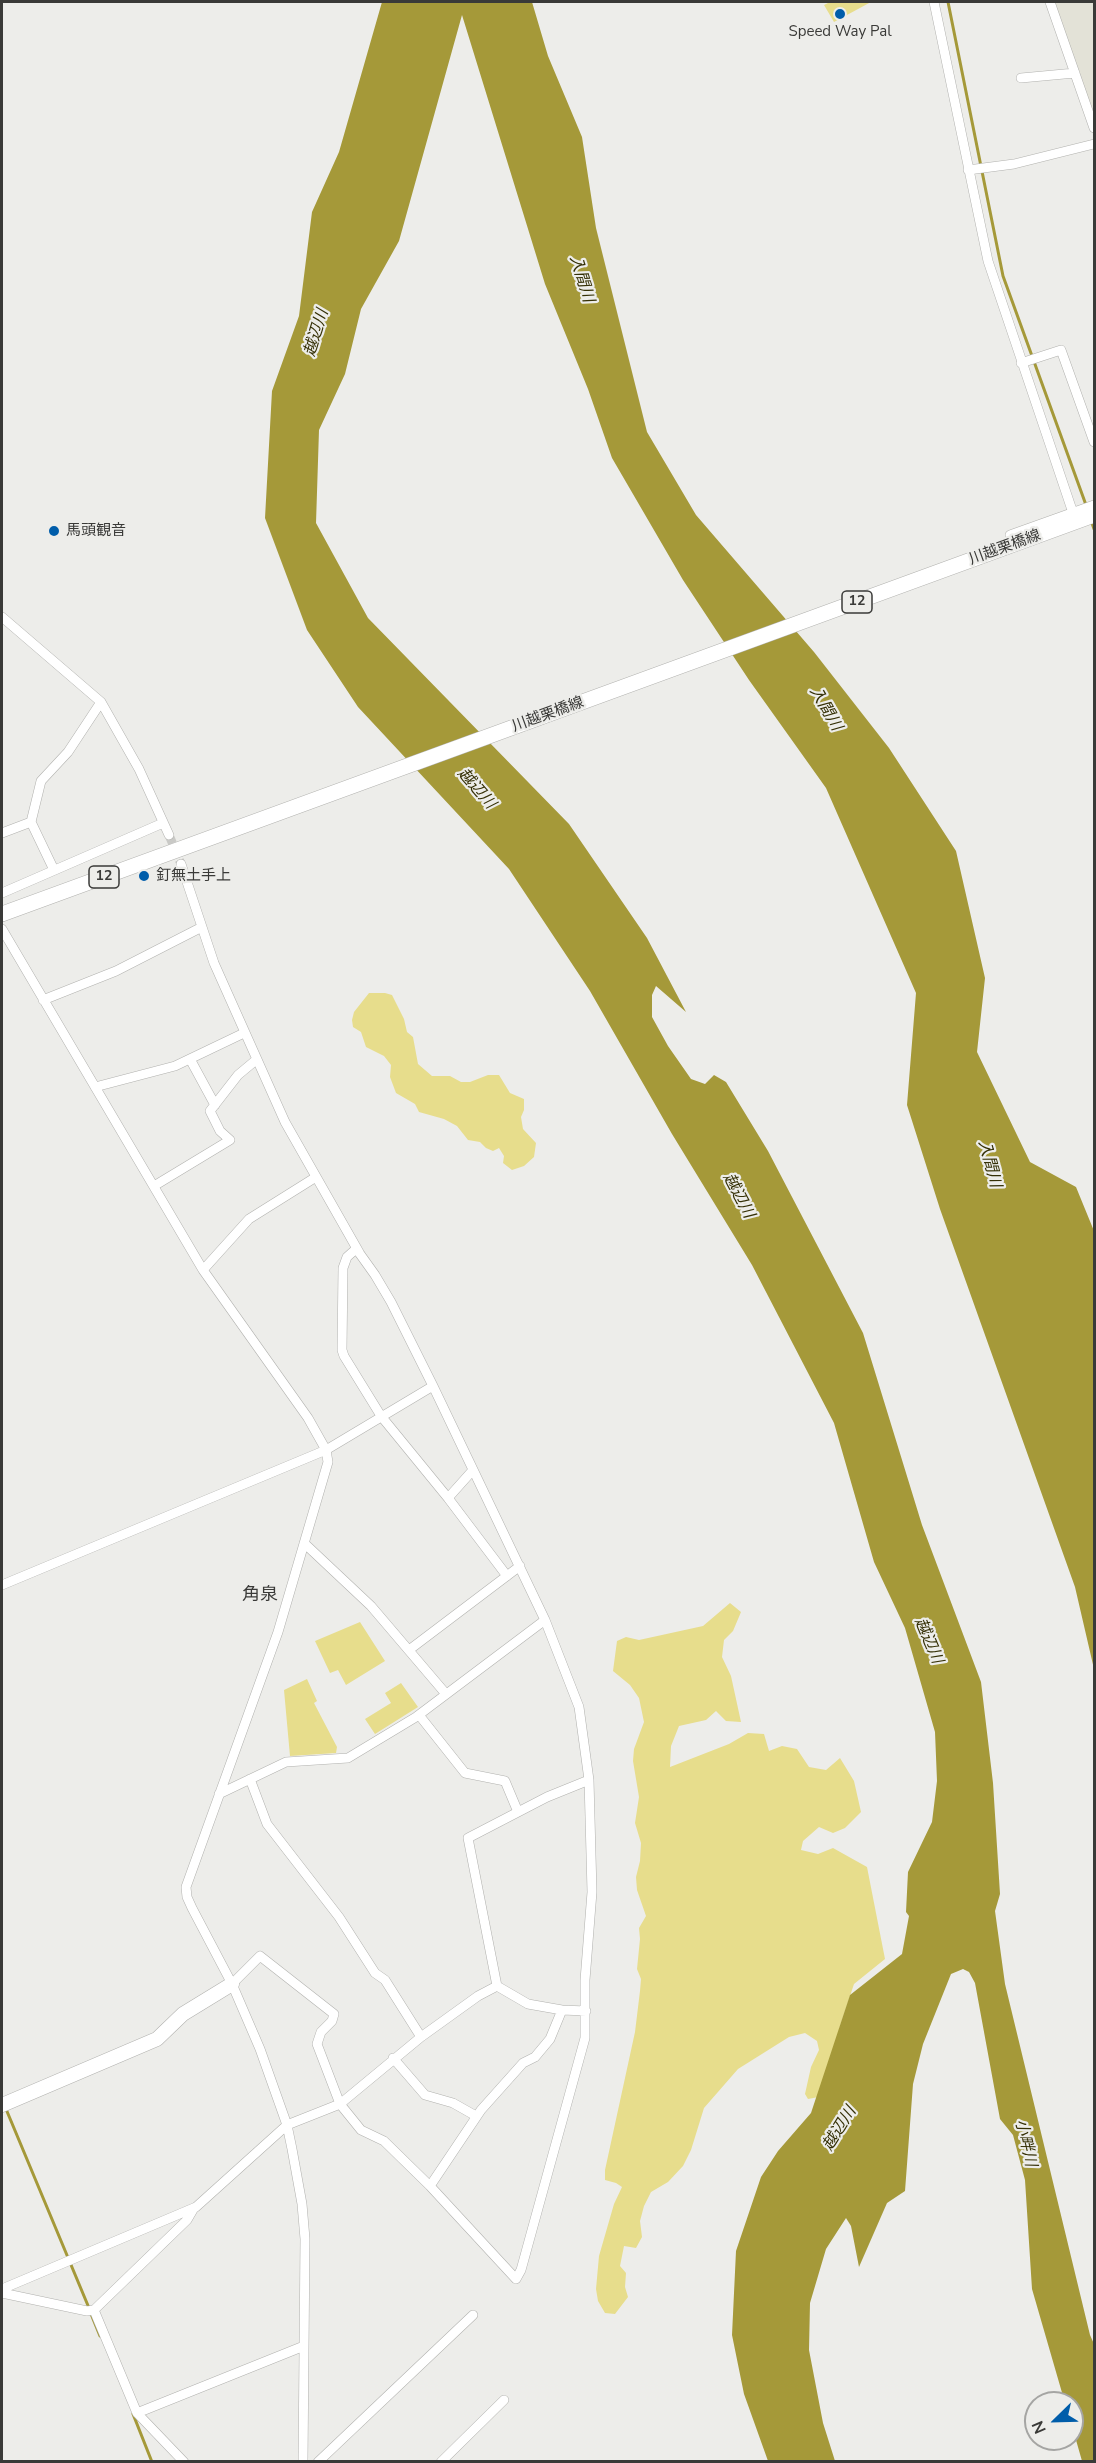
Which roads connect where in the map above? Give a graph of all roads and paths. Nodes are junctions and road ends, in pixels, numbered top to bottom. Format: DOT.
graph roads {
  1 [pos="934,2"];
  2 [pos="1050,2"];
  3 [pos="1075,73"];
  4 [pos="1021,78"];
  5 [pos="1095,128"];
  6 [pos="1095,144"];
  7 [pos="968,170"];
  8 [pos="1021,363"];
  9 [pos="1095,442"];
  10 [pos="1094,509"];
  11 [pos="1073,513"];
  12 [pos="1010,536"];
  13 [pos="2,617"];
  14 [pos="100,702"];
  15 [pos="32,822"];
  16 [pos="163,823"];
  17 [pos="2,833"];
  18 [pos="169,835"];
  19 [pos="181,864"];
  20 [pos="54,870"];
  21 [pos="2,893"];
  22 [pos="2,914"];
  23 [pos="202,927"];
  24 [pos="2,928"];
  25 [pos="43,1000"];
  26 [pos="244,1033"];
  27 [pos="190,1059"];
  28 [pos="256,1060"];
  29 [pos="95,1087"];
  30 [pos="215,1105"];
  31 [pos="316,1177"];
  32 [pos="154,1186"];
  33 [pos="356,1248"];
  34 [pos="203,1270"];
  35 [pos="433,1386"];
  36 [pos="381,1416"];
  37 [pos="326,1450"];
  38 [pos="473,1470"];
  39 [pos="448,1498"];
  40 [pos="304,1543"];
  41 [pos="519,1566"];
  42 [pos="507,1576"];
  43 [pos="2,1585"];
  44 [pos="545,1620"];
  45 [pos="409,1650"];
  46 [pos="446,1694"];
  47 [pos="419,1715"];
  48 [pos="250,1779"];
  49 [pos="589,1780"];
  50 [pos="219,1794"];
  51 [pos="518,1812"];
  52 [pos="231,1984"];
  53 [pos="496,1986"];
  54 [pos="562,2010"];
  55 [pos="586,2011"];
  56 [pos="421,2037"];
  57 [pos="393,2058"];
  58 [pos="2,2104"];
  59 [pos="340,2104"];
  60 [pos="476,2116"];
  61 [pos="287,2124"];
  62 [pos="430,2186"];
  63 [pos="194,2208"];
  64 [pos="2,2291"];
  65 [pos="94,2310"];
  66 [pos="473,2315"];
  67 [pos="304,2346"];
  68 [pos="504,2400"];
  69 [pos="138,2413"];
  70 [pos="184,2462"];
  71 [pos="303,2462"];
  72 [pos="318,2462"];
  73 [pos="441,2462"];
  1 -- 7 [label="street"];
  2 -- 3 [label="street"];
  3 -- 4 [label="street"];
  3 -- 5 [label="street"];
  6 -- 7 [label="street"];
  7 -- 8 [label="street"];
  8 -- 9 [label="street"];
  8 -- 11 [label="street"];
  10 -- 11 [label="street"];
  10 -- 22 [label="main road, 川越栗橋線 / 12"];
  11 -- 12 [label="street"];
  13 -- 14 [label="street"];
  14 -- 15 [label="street"];
  14 -- 16 [label="street"];
  15 -- 17 [label="street"];
  15 -- 20 [label="street"];
  16 -- 18 [label="street"];
  16 -- 20 [label="street"];
  19 -- 23 [label="street"];
  20 -- 21 [label="street"];
  23 -- 25 [label="street"];
  23 -- 26 [label="street"];
  24 -- 25 [label="street"];
  25 -- 29 [label="street"];
  26 -- 27 [label="street"];
  26 -- 28 [label="street"];
  27 -- 29 [label="street"];
  27 -- 30 [label="street"];
  28 -- 30 [label="street"];
  28 -- 31 [label="street"];
  29 -- 32 [label="street"];
  30 -- 32 [label="street"];
  31 -- 33 [label="street"];
  31 -- 34 [label="street"];
  32 -- 34 [label="street"];
  33 -- 35 [label="street"];
  33 -- 36 [label="street"];
  34 -- 37 [label="street"];
  35 -- 36 [label="street"];
  35 -- 38 [label="street"];
  36 -- 37 [label="street"];
  36 -- 39 [label="street"];
  37 -- 40 [label="street"];
  37 -- 43 [label="street"];
  38 -- 39 [label="street"];
  38 -- 41 [label="street"];
  39 -- 42 [label="street"];
  40 -- 45 [label="street"];
  40 -- 50 [label="street"];
  41 -- 42 [label="street"];
  41 -- 44 [label="street"];
  42 -- 45 [label="street"];
  44 -- 46 [label="street"];
  44 -- 49 [label="street"];
  45 -- 46 [label="street"];
  46 -- 47 [label="street"];
  47 -- 48 [label="street"];
  47 -- 51 [label="street"];
  48 -- 50 [label="street"];
  48 -- 56 [label="street"];
  49 -- 51 [label="street"];
  49 -- 55 [label="street"];
  50 -- 52 [label="street"];
  51 -- 53 [label="street"];
  52 -- 58 [label="street"];
  52 -- 59 [label="street"];
  52 -- 61 [label="street"];
  53 -- 54 [label="street"];
  53 -- 56 [label="street"];
  54 -- 55 [label="street"];
  54 -- 60 [label="street"];
  55 -- 62 [label="street"];
  56 -- 57 [label="street"];
  57 -- 59 [label="street"];
  57 -- 60 [label="street"];
  59 -- 61 [label="street"];
  59 -- 62 [label="street"];
  60 -- 62 [label="street"];
  61 -- 63 [label="street"];
  61 -- 67 [label="street"];
  63 -- 64 [label="street"];
  63 -- 65 [label="street"];
  64 -- 65 [label="street"];
  65 -- 69 [label="street"];
  66 -- 72 [label="street"];
  67 -- 69 [label="street"];
  67 -- 71 [label="street"];
  68 -- 73 [label="street"];
  69 -- 70 [label="street"];
}
